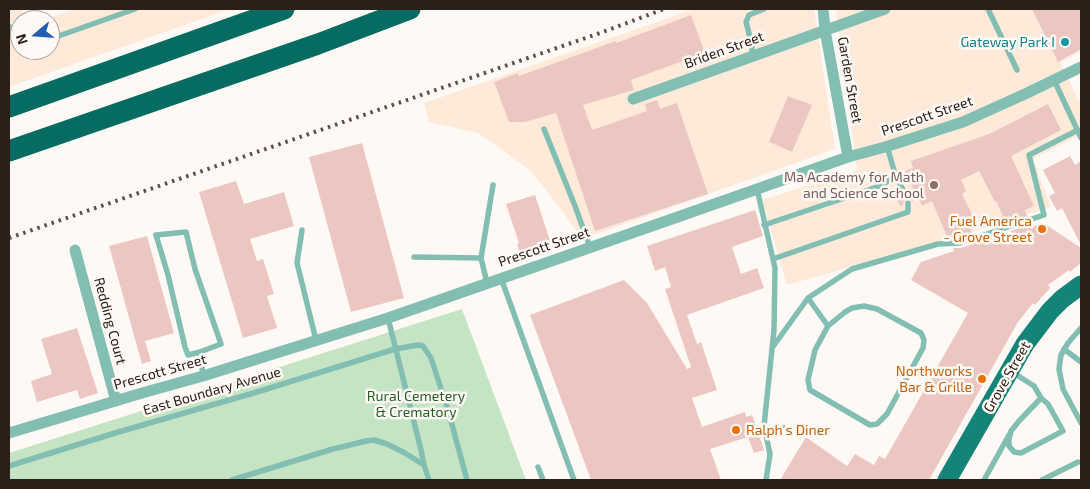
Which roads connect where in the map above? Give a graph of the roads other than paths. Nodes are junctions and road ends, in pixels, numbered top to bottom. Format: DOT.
graph roads {
  1 [pos="135,9"];
  2 [pos="284,9"];
  3 [pos="410,9"];
  4 [pos="764,9"];
  5 [pos="823,9"];
  6 [pos="885,9"];
  7 [pos="988,9"];
  8 [pos="825,30"];
  9 [pos="60,35"];
  10 [pos="752,56"];
  11 [pos="1081,67"];
  12 [pos="1017,70"];
  13 [pos="1054,80"];
  14 [pos="632,99"];
  15 [pos="9,107"];
  16 [pos="544,129"];
  17 [pos="1078,130"];
  18 [pos="1081,138"];
  19 [pos="887,146"];
  20 [pos="9,151"];
  21 [pos="848,157"];
  22 [pos="896,174"];
  23 [pos="493,184"];
  24 [pos="757,190"];
  25 [pos="904,192"];
  26 [pos="908,203"];
  27 [pos="764,225"];
  28 [pos="302,230"];
  29 [pos="590,247"];
  30 [pos="75,250"];
  31 [pos="414,257"];
  32 [pos="481,258"];
  33 [pos="773,259"];
  34 [pos="501,278"];
  35 [pos="487,283"];
  36 [pos="1081,285"];
  37 [pos="808,298"];
  38 [pos="388,318"];
  39 [pos="828,326"];
  40 [pos="1081,328"];
  41 [pos="316,340"];
  42 [pos="772,348"];
  43 [pos="395,349"];
  44 [pos="1064,349"];
  45 [pos="200,352"];
  46 [pos="1081,362"];
  47 [pos="1010,371"];
  48 [pos="203,376"];
  49 [pos="1041,398"];
  50 [pos="116,400"];
  51 [pos="1081,423"];
  52 [pos="1011,431"];
  53 [pos="9,432"];
  54 [pos="1078,462"];
  55 [pos="424,465"];
  56 [pos="9,466"];
  57 [pos="538,467"];
  58 [pos="240,479"];
  59 [pos="232,480"];
  60 [pos="429,480"];
  61 [pos="467,480"];
  62 [pos="543,480"];
  63 [pos="574,480"];
  64 [pos="766,480"];
  65 [pos="947,480"];
  66 [pos="984,480"];
  67 [pos="1042,480"];
  1 -- 9 [label="lane"];
  2 -- 15 [label="highway"];
  3 -- 20 [label="highway"];
  4 -- 10 [label="lane"];
  5 -- 8 [label="street, Garden Street"];
  6 -- 8 [label="street, Briden Street"];
  7 -- 12 [label="lane"];
  8 -- 10 [label="street, Briden Street"];
  8 -- 21 [label="street, Garden Street"];
  10 -- 14 [label="street, Briden Street"];
  11 -- 13 [label="street, Prescott Street"];
  13 -- 17 [label="lane"];
  13 -- 19 [label="street, Prescott Street"];
  16 -- 29 [label="lane"];
  17 -- 18 [label="lane"];
  17 -- 37 [label="lane"];
  19 -- 21 [label="street, Prescott Street"];
  19 -- 22 [label="lane"];
  21 -- 24 [label="street, Prescott Street"];
  22 -- 25 [label="lane"];
  22 -- 27 [label="lane"];
  23 -- 32 [label="lane"];
  24 -- 27 [label="lane"];
  24 -- 29 [label="street, Prescott Street"];
  26 -- 33 [label="lane"];
  27 -- 33 [label="lane"];
  28 -- 41 [label="lane"];
  29 -- 34 [label="street, Prescott Street"];
  30 -- 50 [label="street, Redding Court"];
  31 -- 32 [label="lane"];
  32 -- 35 [label="lane"];
  33 -- 42 [label="lane"];
  34 -- 35 [label="street, Prescott Street"];
  34 -- 63 [label="lane"];
  35 -- 38 [label="street, Prescott Street"];
  36 -- 47 [label="main road, Grove Street"];
  37 -- 39 [label="lane"];
  37 -- 42 [label="lane"];
  38 -- 41 [label="street, Prescott Street"];
  38 -- 43 [label="lane"];
  39 -- 39 [label="lane"];
  40 -- 44 [label="lane"];
  41 -- 48 [label="street, Prescott Street"];
  42 -- 64 [label="lane"];
  43 -- 55 [label="lane"];
  43 -- 56 [label="lane, East Boundary Avenue"];
  43 -- 61 [label="lane, East Boundary Avenue"];
  44 -- 46 [label="lane"];
  44 -- 51 [label="lane"];
  45 -- 45 [label="lane"];
  45 -- 48 [label="lane"];
  47 -- 49 [label="lane"];
  47 -- 65 [label="main road, Grove Street"];
  48 -- 50 [label="street, Prescott Street"];
  49 -- 52 [label="lane"];
  49 -- 52 [label="lane"];
  50 -- 53 [label="street, Prescott Street"];
  52 -- 66 [label="lane"];
  54 -- 67 [label="lane"];
  55 -- 58 [label="lane"];
  55 -- 60 [label="lane"];
  57 -- 62 [label="lane"];
  58 -- 59 [label="lane"];
}
